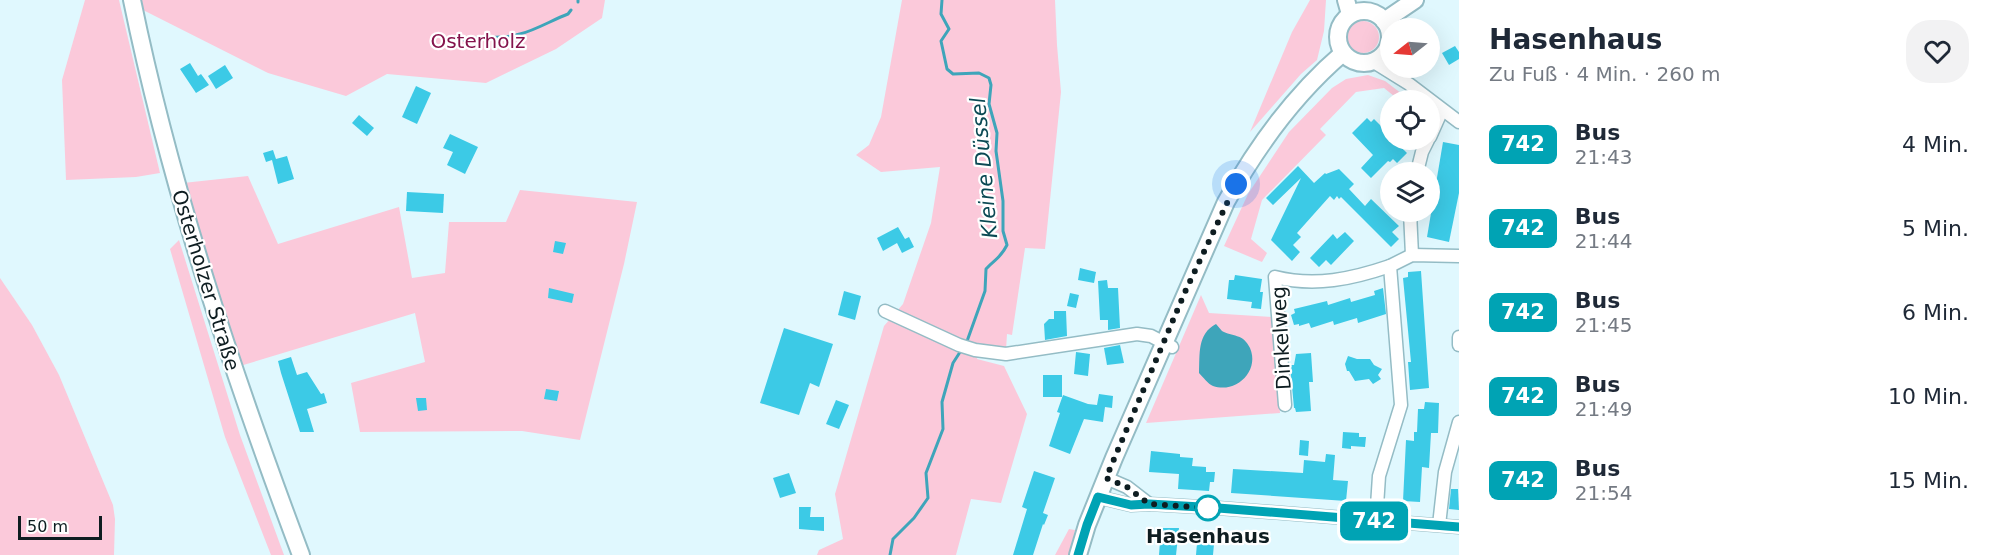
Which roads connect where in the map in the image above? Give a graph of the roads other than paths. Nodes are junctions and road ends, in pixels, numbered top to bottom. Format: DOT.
graph roads {
  1 [pos="132,0"];
  2 [pos="1415,0"];
  3 [pos="1348,7"];
  4 [pos="1380,18"];
  5 [pos="1388,18"];
  6 [pos="1344,53"];
  7 [pos="1380,56"];
  8 [pos="1372,61"];
  9 [pos="1405,78"];
  10 [pos="1409,84"];
  11 [pos="1442,110"];
  12 [pos="1440,114"];
  13 [pos="1459,122"];
  14 [pos="1410,222"];
  15 [pos="1412,255"];
  16 [pos="1459,256"];
  17 [pos="1390,266"];
  18 [pos="885,311"];
  19 [pos="1459,337"];
  20 [pos="1459,345"];
  21 [pos="1168,346"];
  22 [pos="1285,405"];
  23 [pos="1459,422"];
  24 [pos="1106,478"];
  25 [pos="1098,497"];
  26 [pos="1149,504"];
  27 [pos="1376,521"];
  28 [pos="1439,525"];
  29 [pos="1459,527"];
  30 [pos="301,555"];
  31 [pos="1078,555"];
  1 -- 30 [label="main road, Osterholzer Straße"];
  2 -- 5 [label="main road"];
  3 -- 4 [label="main road"];
  3 -- 6 [label="main road"];
  6 -- 8 [label="main road"];
  6 -- 21 [label="main road"];
  7 -- 8 [label="main road"];
  8 -- 10 [label="street"];
  9 -- 10 [label="street"];
  10 -- 11 [label="street"];
  11 -- 12 [label="street"];
  11 -- 13 [label="street"];
  14 -- 15 [label="street"];
  15 -- 16 [label="street, Dinkelweg"];
  15 -- 17 [label="street, Dinkelweg"];
  17 -- 22 [label="street, Dinkelweg"];
  17 -- 27 [label="street"];
  18 -- 21 [label="street"];
  19 -- 20 [label="street"];
  21 -- 24 [label="main road"];
  23 -- 28 [label="street"];
  24 -- 25 [label="main road"];
  24 -- 26 [label="street"];
  25 -- 26 [label="street"];
  25 -- 31 [label="main road"];
  26 -- 27 [label="street"];
  27 -- 28 [label="street"];
  28 -- 29 [label="street"];
}
